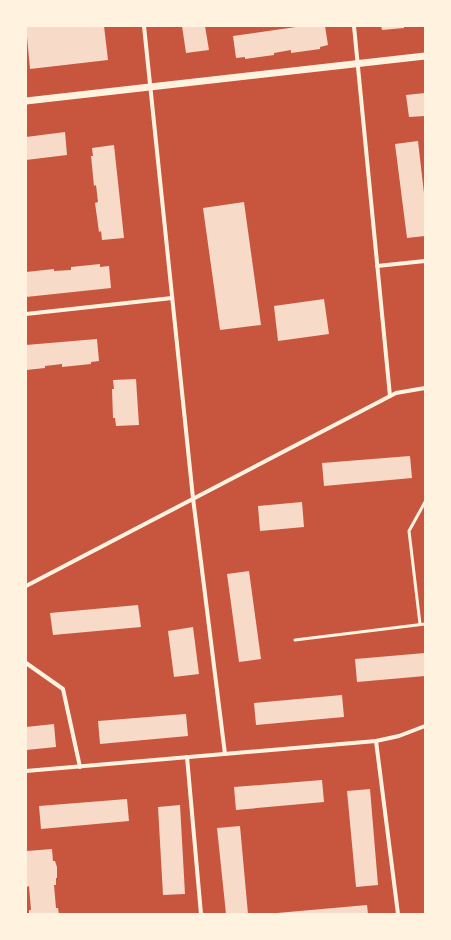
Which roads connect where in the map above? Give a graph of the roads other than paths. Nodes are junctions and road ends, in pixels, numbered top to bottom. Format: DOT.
graph roads {
  1 [pos="144,26"];
  2 [pos="354,26"];
  3 [pos="425,56"];
  4 [pos="358,64"];
  5 [pos="150,87"];
  6 [pos="26,101"];
  7 [pos="425,261"];
  8 [pos="377,266"];
  9 [pos="172,298"];
  10 [pos="26,314"];
  11 [pos="425,388"];
  12 [pos="390,396"];
  13 [pos="193,498"];
  14 [pos="425,502"];
  15 [pos="26,586"];
  16 [pos="420,624"];
  17 [pos="425,624"];
  18 [pos="295,640"];
  19 [pos="26,663"];
  20 [pos="425,726"];
  21 [pos="376,741"];
  22 [pos="225,754"];
  23 [pos="187,757"];
  24 [pos="80,766"];
  25 [pos="26,771"];
  26 [pos="201,914"];
  27 [pos="398,914"];
  1 -- 5 [label="street"];
  2 -- 4 [label="street"];
  3 -- 4 [label="street"];
  4 -- 5 [label="street"];
  4 -- 8 [label="street"];
  5 -- 6 [label="street"];
  5 -- 9 [label="street"];
  7 -- 8 [label="street"];
  8 -- 12 [label="street"];
  9 -- 10 [label="street"];
  9 -- 13 [label="street"];
  11 -- 12 [label="street"];
  12 -- 13 [label="street"];
  13 -- 15 [label="street"];
  13 -- 22 [label="street"];
  14 -- 16 [label="lane"];
  16 -- 17 [label="lane"];
  16 -- 18 [label="lane"];
  19 -- 24 [label="street"];
  20 -- 21 [label="street"];
  21 -- 22 [label="street"];
  21 -- 27 [label="street"];
  22 -- 23 [label="street"];
  23 -- 24 [label="street"];
  23 -- 26 [label="street"];
  24 -- 25 [label="street"];
}
